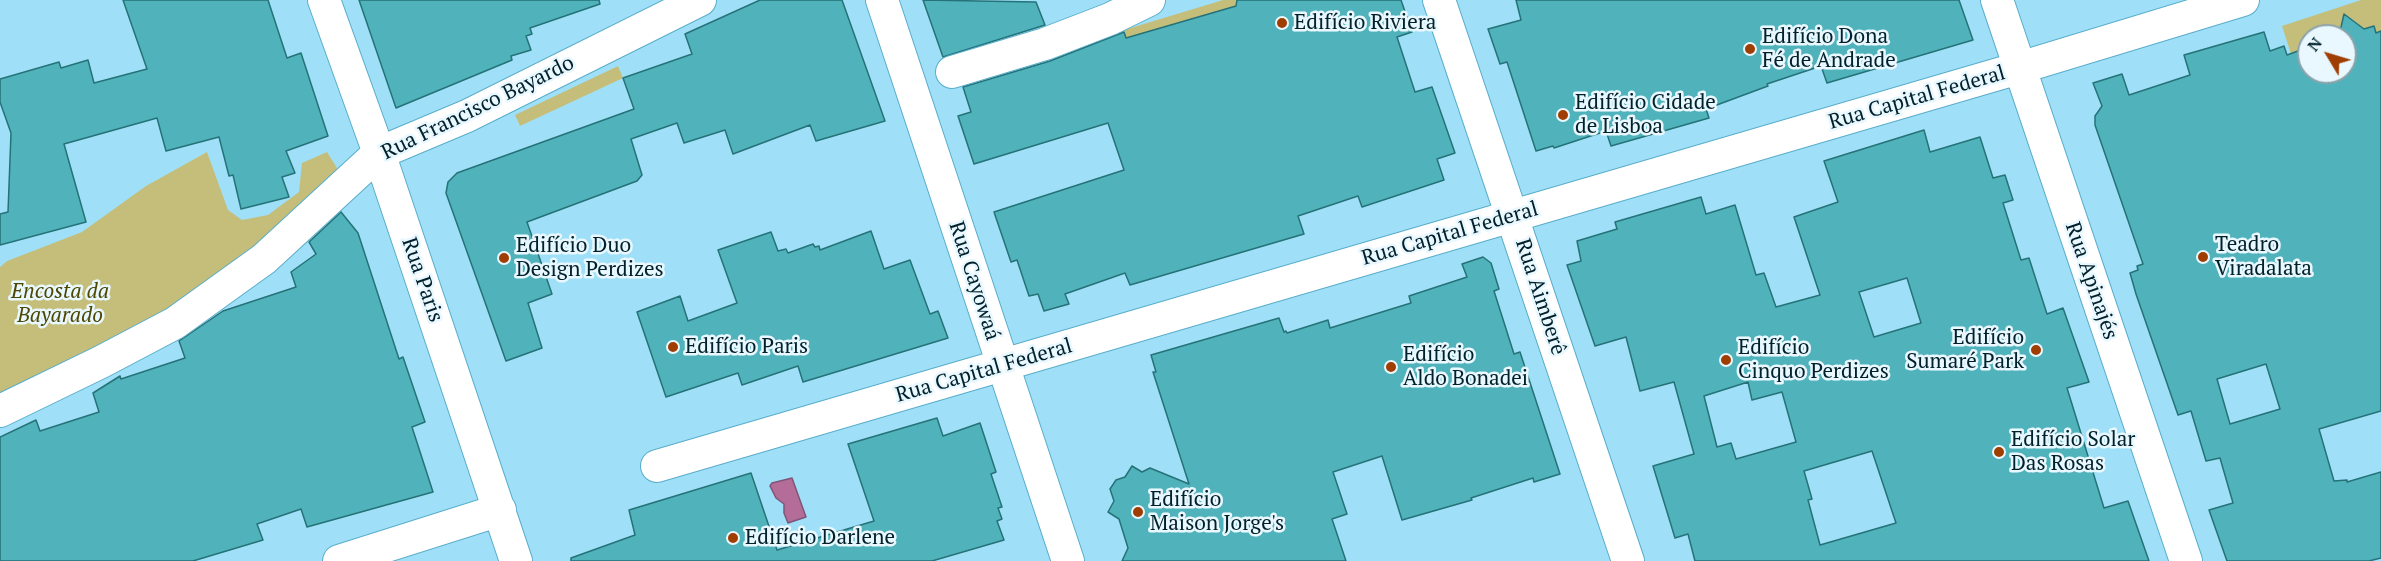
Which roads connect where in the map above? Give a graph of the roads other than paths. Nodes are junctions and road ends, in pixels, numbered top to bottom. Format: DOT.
graph roads {
  1 [pos="324,0"];
  2 [pos="700,0"];
  3 [pos="882,0"];
  4 [pos="1149,0"];
  5 [pos="1439,0"];
  6 [pos="1997,0"];
  7 [pos="2243,0"];
  8 [pos="2019,68"];
  9 [pos="952,72"];
  10 [pos="379,153"];
  11 [pos="1513,216"];
  12 [pos="1002,366"];
  13 [pos="0,411"];
  14 [pos="657,466"];
  15 [pos="500,510"];
  16 [pos="339,561"];
  17 [pos="516,561"];
  18 [pos="1068,561"];
  19 [pos="1628,561"];
  20 [pos="2186,561"];
  1 -- 10 [label="street, Rua Paris"];
  2 -- 10 [label="street, Rua Francisco Bayardo"];
  3 -- 12 [label="street, Rua Cayowaá"];
  4 -- 9 [label="street"];
  5 -- 11 [label="street, Rua Aimberê"];
  6 -- 8 [label="street, Rua Apinajés"];
  7 -- 8 [label="street, Rua Capital Federal"];
  8 -- 11 [label="street, Rua Capital Federal"];
  8 -- 20 [label="street, Rua Apinajés"];
  10 -- 13 [label="street, Rua Francisco Bayardo"];
  10 -- 15 [label="street, Rua Paris"];
  11 -- 12 [label="street, Rua Capital Federal"];
  11 -- 19 [label="street, Rua Aimberê"];
  12 -- 14 [label="street, Rua Capital Federal"];
  12 -- 18 [label="street, Rua Cayowaá"];
  15 -- 16 [label="street"];
  15 -- 17 [label="street, Rua Paris"];
}
